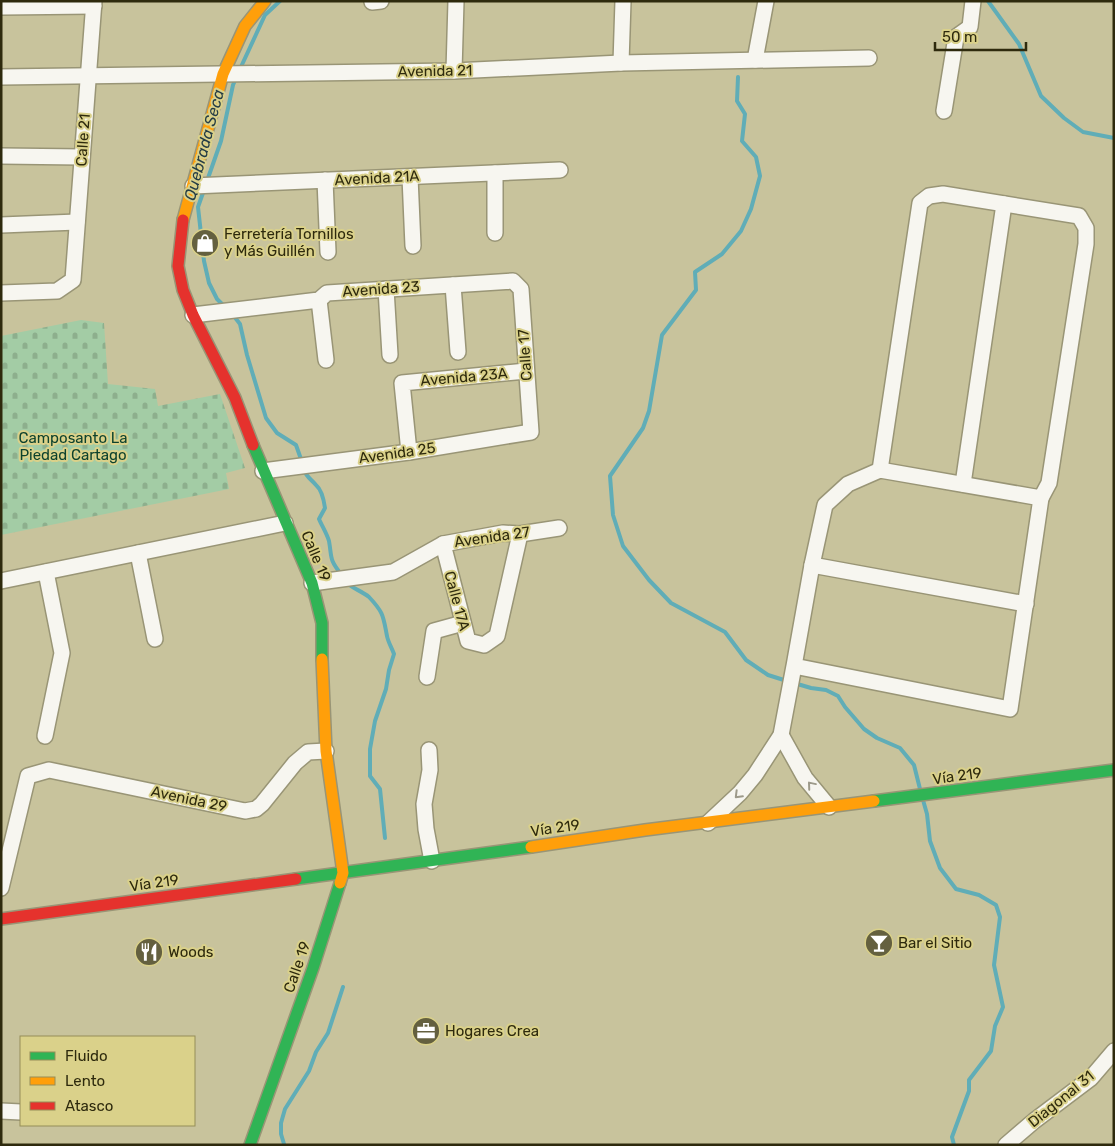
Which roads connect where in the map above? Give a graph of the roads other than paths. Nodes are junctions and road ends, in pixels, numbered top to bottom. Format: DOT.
graph roads {
  1 [pos="265,1"];
  2 [pos="381,1"];
  3 [pos="456,1"];
  4 [pos="623,1"];
  5 [pos="766,1"];
  6 [pos="973,1"];
  7 [pos="372,2"];
  8 [pos="94,4"];
  9 [pos="1,7"];
  10 [pos="869,58"];
  11 [pos="755,60"];
  12 [pos="620,64"];
  13 [pos="454,71"];
  14 [pos="223,74"];
  15 [pos="88,76"];
  16 [pos="1,77"];
  17 [pos="944,111"];
  18 [pos="1,156"];
  19 [pos="82,157"];
  20 [pos="560,170"];
  21 [pos="494,173"];
  22 [pos="410,176"];
  23 [pos="325,180"];
  24 [pos="192,186"];
  25 [pos="1004,204"];
  26 [pos="77,222"];
  27 [pos="1,225"];
  28 [pos="495,233"];
  29 [pos="413,246"];
  30 [pos="328,252"];
  31 [pos="513,281"];
  32 [pos="453,285"];
  33 [pos="386,289"];
  34 [pos="1,293"];
  35 [pos="319,300"];
  36 [pos="193,315"];
  37 [pos="458,352"];
  38 [pos="390,354"];
  39 [pos="326,360"];
  40 [pos="526,371"];
  41 [pos="531,432"];
  42 [pos="409,452"];
  43 [pos="880,470"];
  44 [pos="263,471"];
  45 [pos="963,484"];
  46 [pos="1041,498"];
  47 [pos="285,523"];
  48 [pos="559,528"];
  49 [pos="520,534"];
  50 [pos="443,544"];
  51 [pos="138,553"];
  52 [pos="812,565"];
  53 [pos="46,572"];
  54 [pos="1,581"];
  55 [pos="312,583"];
  56 [pos="1026,604"];
  57 [pos="464,623"];
  58 [pos="155,639"];
  59 [pos="794,666"];
  60 [pos="427,677"];
  61 [pos="781,735"];
  62 [pos="45,736"];
  63 [pos="429,750"];
  64 [pos="326,751"];
  65 [pos="1114,770"];
  66 [pos="829,807"];
  67 [pos="708,823"];
  68 [pos="432,861"];
  69 [pos="343,873"];
  70 [pos="1,888"];
  71 [pos="1,919"];
  72 [pos="1114,1051"];
  73 [pos="1,1111"];
  74 [pos="20,1112"];
  75 [pos="250,1145"];
  76 [pos="1006,1145"];
  1 -- 14 [label="street, Calle 19"];
  2 -- 7 [label="street"];
  3 -- 13 [label="street"];
  4 -- 12 [label="street"];
  5 -- 11 [label="street"];
  6 -- 17 [label="street"];
  8 -- 9 [label="street"];
  8 -- 15 [label="street, Calle 21"];
  10 -- 11 [label="street, Avenida 21"];
  11 -- 12 [label="street, Avenida 21"];
  12 -- 13 [label="street, Avenida 21"];
  13 -- 14 [label="street, Avenida 21"];
  14 -- 15 [label="street, Avenida 21"];
  14 -- 24 [label="street, Calle 19"];
  15 -- 16 [label="street, Avenida 21"];
  15 -- 19 [label="street, Calle 21"];
  18 -- 19 [label="street"];
  19 -- 26 [label="street, Calle 21"];
  20 -- 21 [label="street, Avenida 21A"];
  21 -- 22 [label="street, Avenida 21A"];
  21 -- 28 [label="street"];
  22 -- 23 [label="street, Avenida 21A"];
  22 -- 29 [label="street"];
  23 -- 24 [label="street, Avenida 21A"];
  23 -- 30 [label="street"];
  24 -- 36 [label="street, Calle 19"];
  25 -- 43 [label="street"];
  25 -- 45 [label="street"];
  25 -- 46 [label="street"];
  26 -- 27 [label="street"];
  26 -- 34 [label="street, Calle 21"];
  31 -- 32 [label="street, Avenida 23"];
  31 -- 40 [label="street, Calle 17"];
  32 -- 33 [label="street, Avenida 23"];
  32 -- 37 [label="street"];
  33 -- 35 [label="street, Avenida 23"];
  33 -- 38 [label="street"];
  35 -- 36 [label="street, Avenida 23"];
  35 -- 39 [label="street"];
  36 -- 44 [label="street, Calle 19"];
  40 -- 41 [label="street, Calle 17"];
  40 -- 42 [label="street, Avenida 23A"];
  41 -- 42 [label="street, Avenida 25"];
  42 -- 44 [label="street, Avenida 25"];
  43 -- 45 [label="street"];
  43 -- 52 [label="street"];
  44 -- 47 [label="street, Calle 19"];
  45 -- 46 [label="street"];
  46 -- 56 [label="street"];
  47 -- 51 [label="street"];
  47 -- 55 [label="street, Calle 19"];
  48 -- 49 [label="street, Avenida 27"];
  49 -- 50 [label="street, Avenida 27"];
  49 -- 57 [label="street, Calle 17A"];
  50 -- 55 [label="street, Avenida 27"];
  50 -- 57 [label="street, Calle 17A"];
  51 -- 53 [label="street"];
  51 -- 58 [label="street"];
  52 -- 56 [label="street"];
  52 -- 59 [label="street"];
  53 -- 54 [label="street"];
  53 -- 62 [label="street"];
  55 -- 64 [label="street, Calle 19"];
  56 -- 59 [label="street"];
  57 -- 60 [label="street"];
  59 -- 61 [label="street"];
  66 -- 61 [label="street, one-way"];
  61 -- 67 [label="street, one-way"];
  63 -- 68 [label="street"];
  64 -- 69 [label="street, Calle 19"];
  64 -- 70 [label="street, Avenida 29"];
  65 -- 66 [label="street, Vía 219"];
  66 -- 67 [label="street, Vía 219"];
  67 -- 68 [label="street, Vía 219"];
  68 -- 69 [label="street, Vía 219"];
  69 -- 71 [label="street, Vía 219"];
  69 -- 75 [label="street, Calle 19"];
  72 -- 76 [label="street, Diagonal 31"];
  73 -- 74 [label="street"];
}
